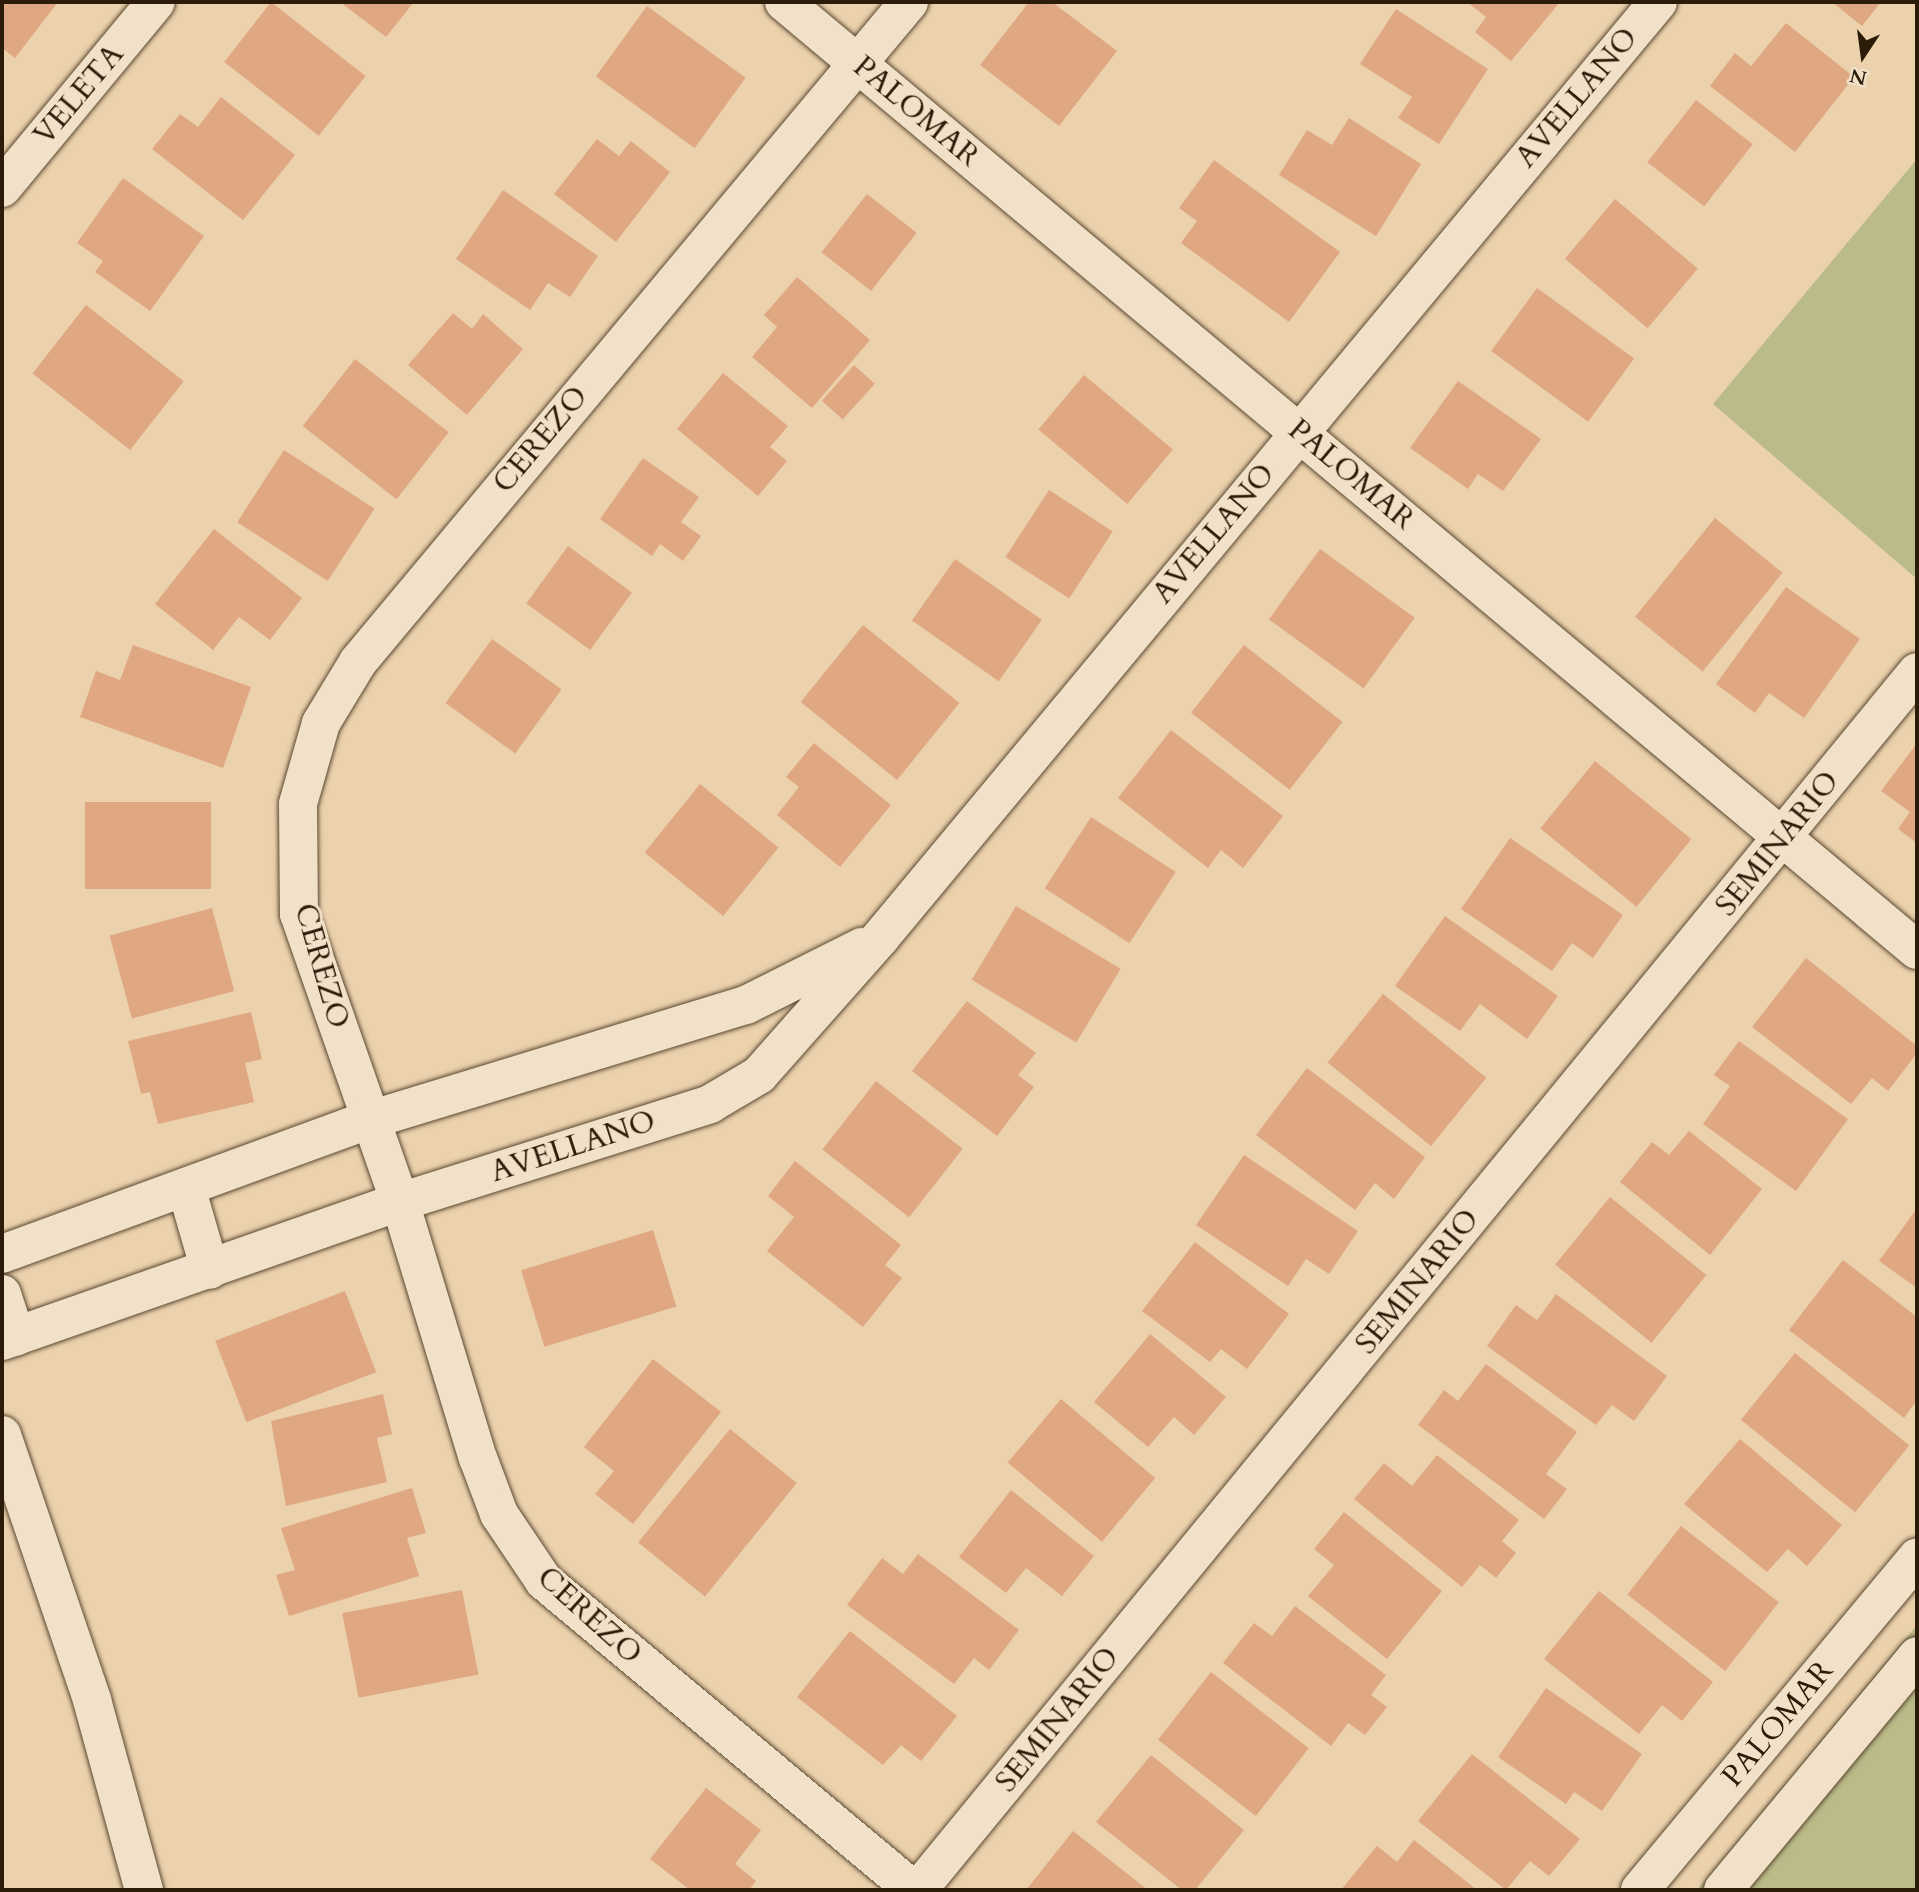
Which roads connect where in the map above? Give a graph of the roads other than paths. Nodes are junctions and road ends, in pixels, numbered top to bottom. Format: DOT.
graph roads {
  1 [pos="156,2"];
  2 [pos="784,2"];
  3 [pos="909,2"];
  4 [pos="1658,2"];
  5 [pos="858,63"];
  6 [pos="2,188"];
  7 [pos="1299,431"];
  8 [pos="1917,672"];
  9 [pos="1783,840"];
  10 [pos="880,938"];
  11 [pos="1917,950"];
  12 [pos="369,1121"];
  13 [pos="186,1187"];
  14 [pos="400,1202"];
  15 [pos="2,1254"];
  16 [pos="210,1270"];
  17 [pos="2,1294"];
  18 [pos="9,1339"];
  19 [pos="2,1435"];
  20 [pos="1917,1557"];
  21 [pos="1917,1656"];
  22 [pos="144,1890"];
  23 [pos="916,1890"];
  24 [pos="1640,1890"];
  25 [pos="1723,1890"];
  1 -- 6 [label="street, VELETA"];
  2 -- 5 [label="street, PALOMAR"];
  3 -- 5 [label="street, CEREZO"];
  4 -- 7 [label="street, AVELLANO"];
  5 -- 7 [label="street, PALOMAR"];
  5 -- 12 [label="street, CEREZO"];
  7 -- 9 [label="street, PALOMAR"];
  7 -- 10 [label="street, AVELLANO"];
  8 -- 9 [label="street, SEMINARIO"];
  9 -- 11 [label="street, PALOMAR"];
  9 -- 23 [label="street, SEMINARIO"];
  10 -- 12 [label="street, AVELLANO"];
  10 -- 14 [label="street, AVELLANO"];
  12 -- 13 [label="street, AVELLANO"];
  12 -- 14 [label="street, CEREZO"];
  13 -- 15 [label="street, AVELLANO"];
  13 -- 16 [label="street"];
  14 -- 16 [label="street, AVELLANO"];
  14 -- 23 [label="street, CEREZO"];
  16 -- 18 [label="street, AVELLANO"];
  17 -- 18 [label="street, AVELLANO"];
  19 -- 22 [label="street"];
  20 -- 24 [label="street, PALOMAR"];
  21 -- 25 [label="street"];
}
